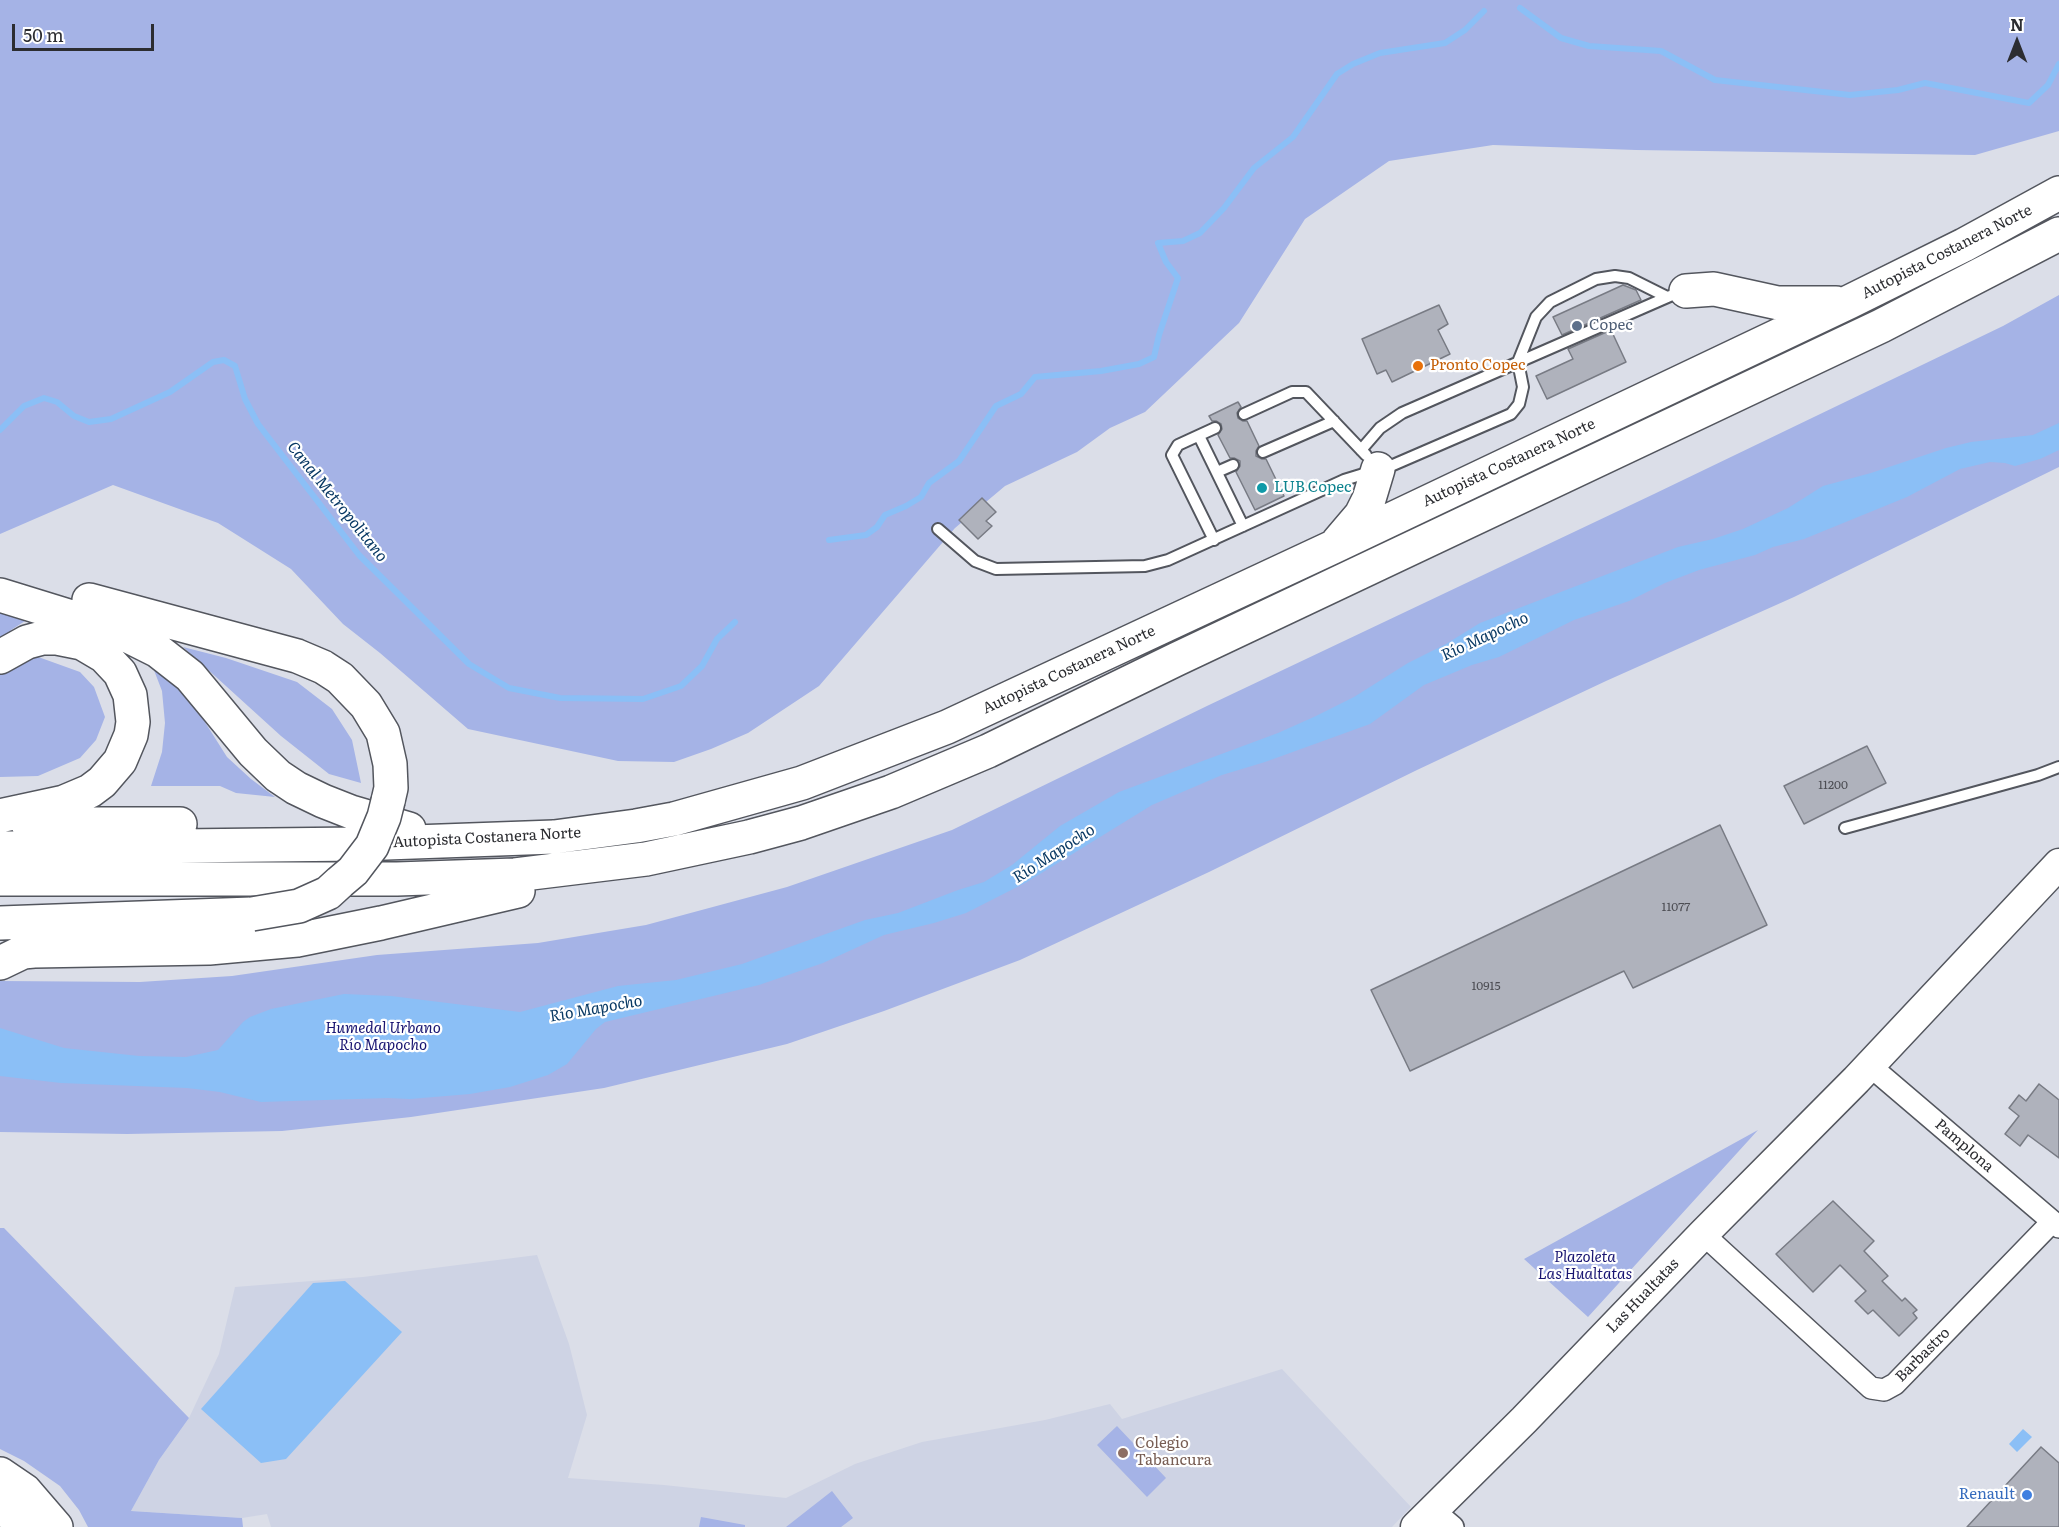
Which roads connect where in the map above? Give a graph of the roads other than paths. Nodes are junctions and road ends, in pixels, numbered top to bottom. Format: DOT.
graph roads {
  1 [pos="2059,192"];
  2 [pos="2059,234"];
  3 [pos="1676,294"];
  4 [pos="1849,302"];
  5 [pos="1518,362"];
  6 [pos="1244,414"];
  7 [pos="1334,421"];
  8 [pos="1215,428"];
  9 [pos="1199,436"];
  10 [pos="1263,452"];
  11 [pos="1369,459"];
  12 [pos="1233,465"];
  13 [pos="1217,472"];
  14 [pos="1243,526"];
  15 [pos="938,529"];
  16 [pos="1214,540"];
  17 [pos="1333,547"];
  18 [pos="0,577"];
  19 [pos="0,595"];
  20 [pos="0,657"];
  21 [pos="2059,767"];
  22 [pos="0,816"];
  23 [pos="0,824"];
  24 [pos="1845,828"];
  25 [pos="466,841"];
  26 [pos="358,844"];
  27 [pos="0,848"];
  28 [pos="2059,864"];
  29 [pos="594,867"];
  30 [pos="0,879"];
  31 [pos="0,923"];
  32 [pos="0,963"];
  33 [pos="1869,1065"];
  34 [pos="2055,1225"];
  35 [pos="1702,1234"];
  36 [pos="0,1474"];
  37 [pos="0,1504"];
  38 [pos="1434,1521"];
  39 [pos="25,1527"];
  40 [pos="56,1527"];
  1 -- 4 [label="main road, Autopista Costanera Norte"];
  2 -- 29 [label="main road"];
  3 -- 4 [label="main road"];
  3 -- 5 [label="lane"];
  3 -- 5 [label="lane"];
  4 -- 17 [label="main road, Autopista Costanera Norte"];
  5 -- 11 [label="lane"];
  5 -- 11 [label="lane"];
  6 -- 7 [label="lane"];
  7 -- 10 [label="lane"];
  7 -- 11 [label="lane"];
  8 -- 9 [label="lane"];
  9 -- 13 [label="lane"];
  9 -- 16 [label="lane"];
  11 -- 14 [label="lane"];
  11 -- 17 [label="main road"];
  12 -- 13 [label="lane"];
  13 -- 14 [label="lane"];
  14 -- 16 [label="lane"];
  15 -- 16 [label="lane"];
  17 -- 25 [label="main road, Autopista Costanera Norte"];
  18 -- 31 [label="main road, bridge"];
  19 -- 25 [label="main road"];
  20 -- 22 [label="main road"];
  21 -- 24 [label="lane"];
  23 -- 26 [label="main road"];
  25 -- 26 [label="main road, Autopista Costanera Norte"];
  26 -- 27 [label="main road, Autopista Costanera Norte"];
  28 -- 33 [label="street, Las Hualtatas"];
  29 -- 30 [label="main road"];
  29 -- 32 [label="main road"];
  33 -- 34 [label="street, Pamplona"];
  33 -- 35 [label="street, Las Hualtatas"];
  34 -- 35 [label="street, Barbastro"];
  35 -- 38 [label="street, Las Hualtatas"];
  36 -- 40 [label="main road"];
  37 -- 39 [label="main road"];
}
